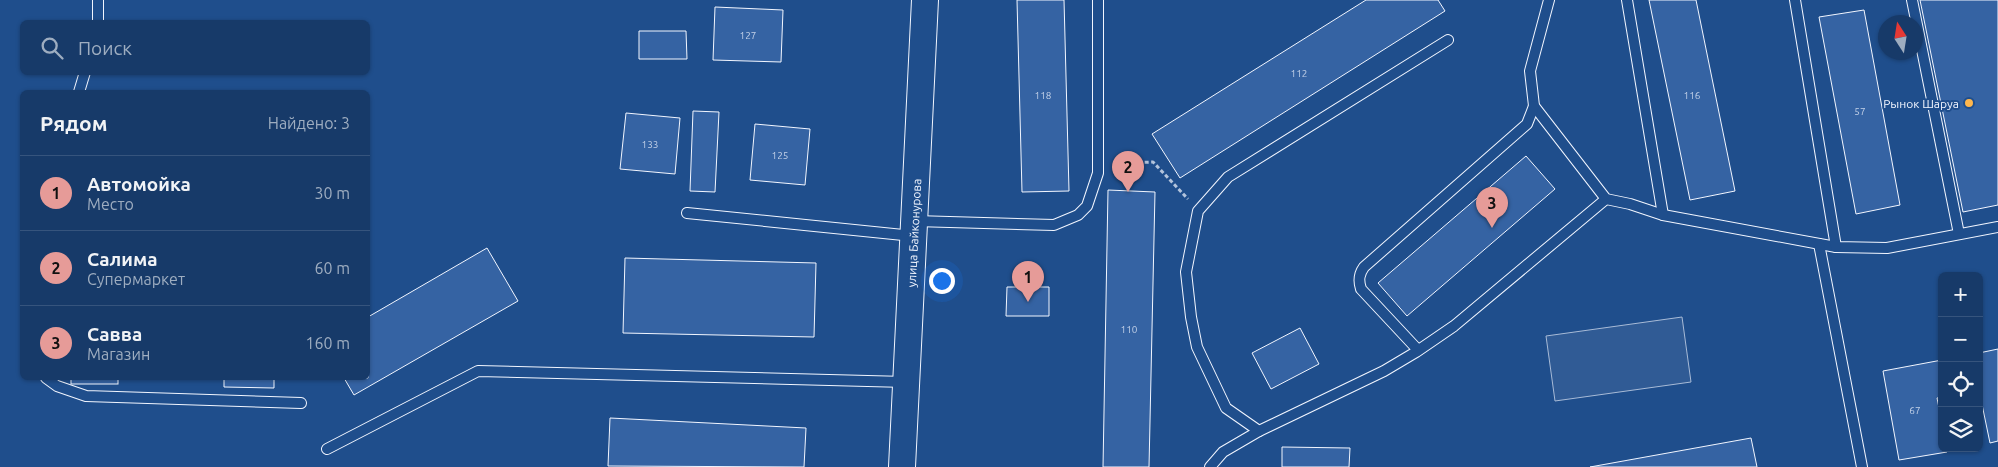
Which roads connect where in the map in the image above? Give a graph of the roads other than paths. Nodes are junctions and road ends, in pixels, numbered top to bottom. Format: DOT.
graph roads {
  1 [pos="98,0"];
  2 [pos="926,0"];
  3 [pos="1098,0"];
  4 [pos="1550,0"];
  5 [pos="1627,0"];
  6 [pos="1794,0"];
  7 [pos="1912,0"];
  8 [pos="98,20"];
  9 [pos="1448,40"];
  10 [pos="85,75"];
  11 [pos="80,90"];
  12 [pos="1534,106"];
  13 [pos="1606,199"];
  14 [pos="687,213"];
  15 [pos="1663,215"];
  16 [pos="1998,227"];
  17 [pos="914,229"];
  18 [pos="1959,234"];
  19 [pos="1819,244"];
  20 [pos="1836,247"];
  21 [pos="1418,350"];
  22 [pos="49,380"];
  23 [pos="906,382"];
  24 [pos="301,403"];
  25 [pos="1259,431"];
  26 [pos="327,449"];
  27 [pos="902,467"];
  28 [pos="1210,467"];
  29 [pos="1862,467"];
  1 -- 8 [label="lane"];
  2 -- 17 [label="street, улица Байконурова"];
  3 -- 17 [label="lane"];
  4 -- 12 [label="lane"];
  5 -- 15 [label="lane"];
  6 -- 20 [label="lane"];
  7 -- 18 [label="lane"];
  9 -- 25 [label="lane"];
  10 -- 11 [label="lane"];
  12 -- 13 [label="lane"];
  12 -- 21 [label="lane"];
  13 -- 15 [label="lane"];
  13 -- 21 [label="lane"];
  14 -- 17 [label="lane"];
  15 -- 19 [label="lane"];
  16 -- 18 [label="lane"];
  17 -- 23 [label="street, улица Байконурова"];
  18 -- 20 [label="lane"];
  19 -- 20 [label="lane"];
  19 -- 29 [label="lane"];
  21 -- 25 [label="lane"];
  22 -- 24 [label="lane"];
  23 -- 26 [label="lane"];
  23 -- 27 [label="street, улица Байконурова"];
  25 -- 28 [label="lane"];
}
